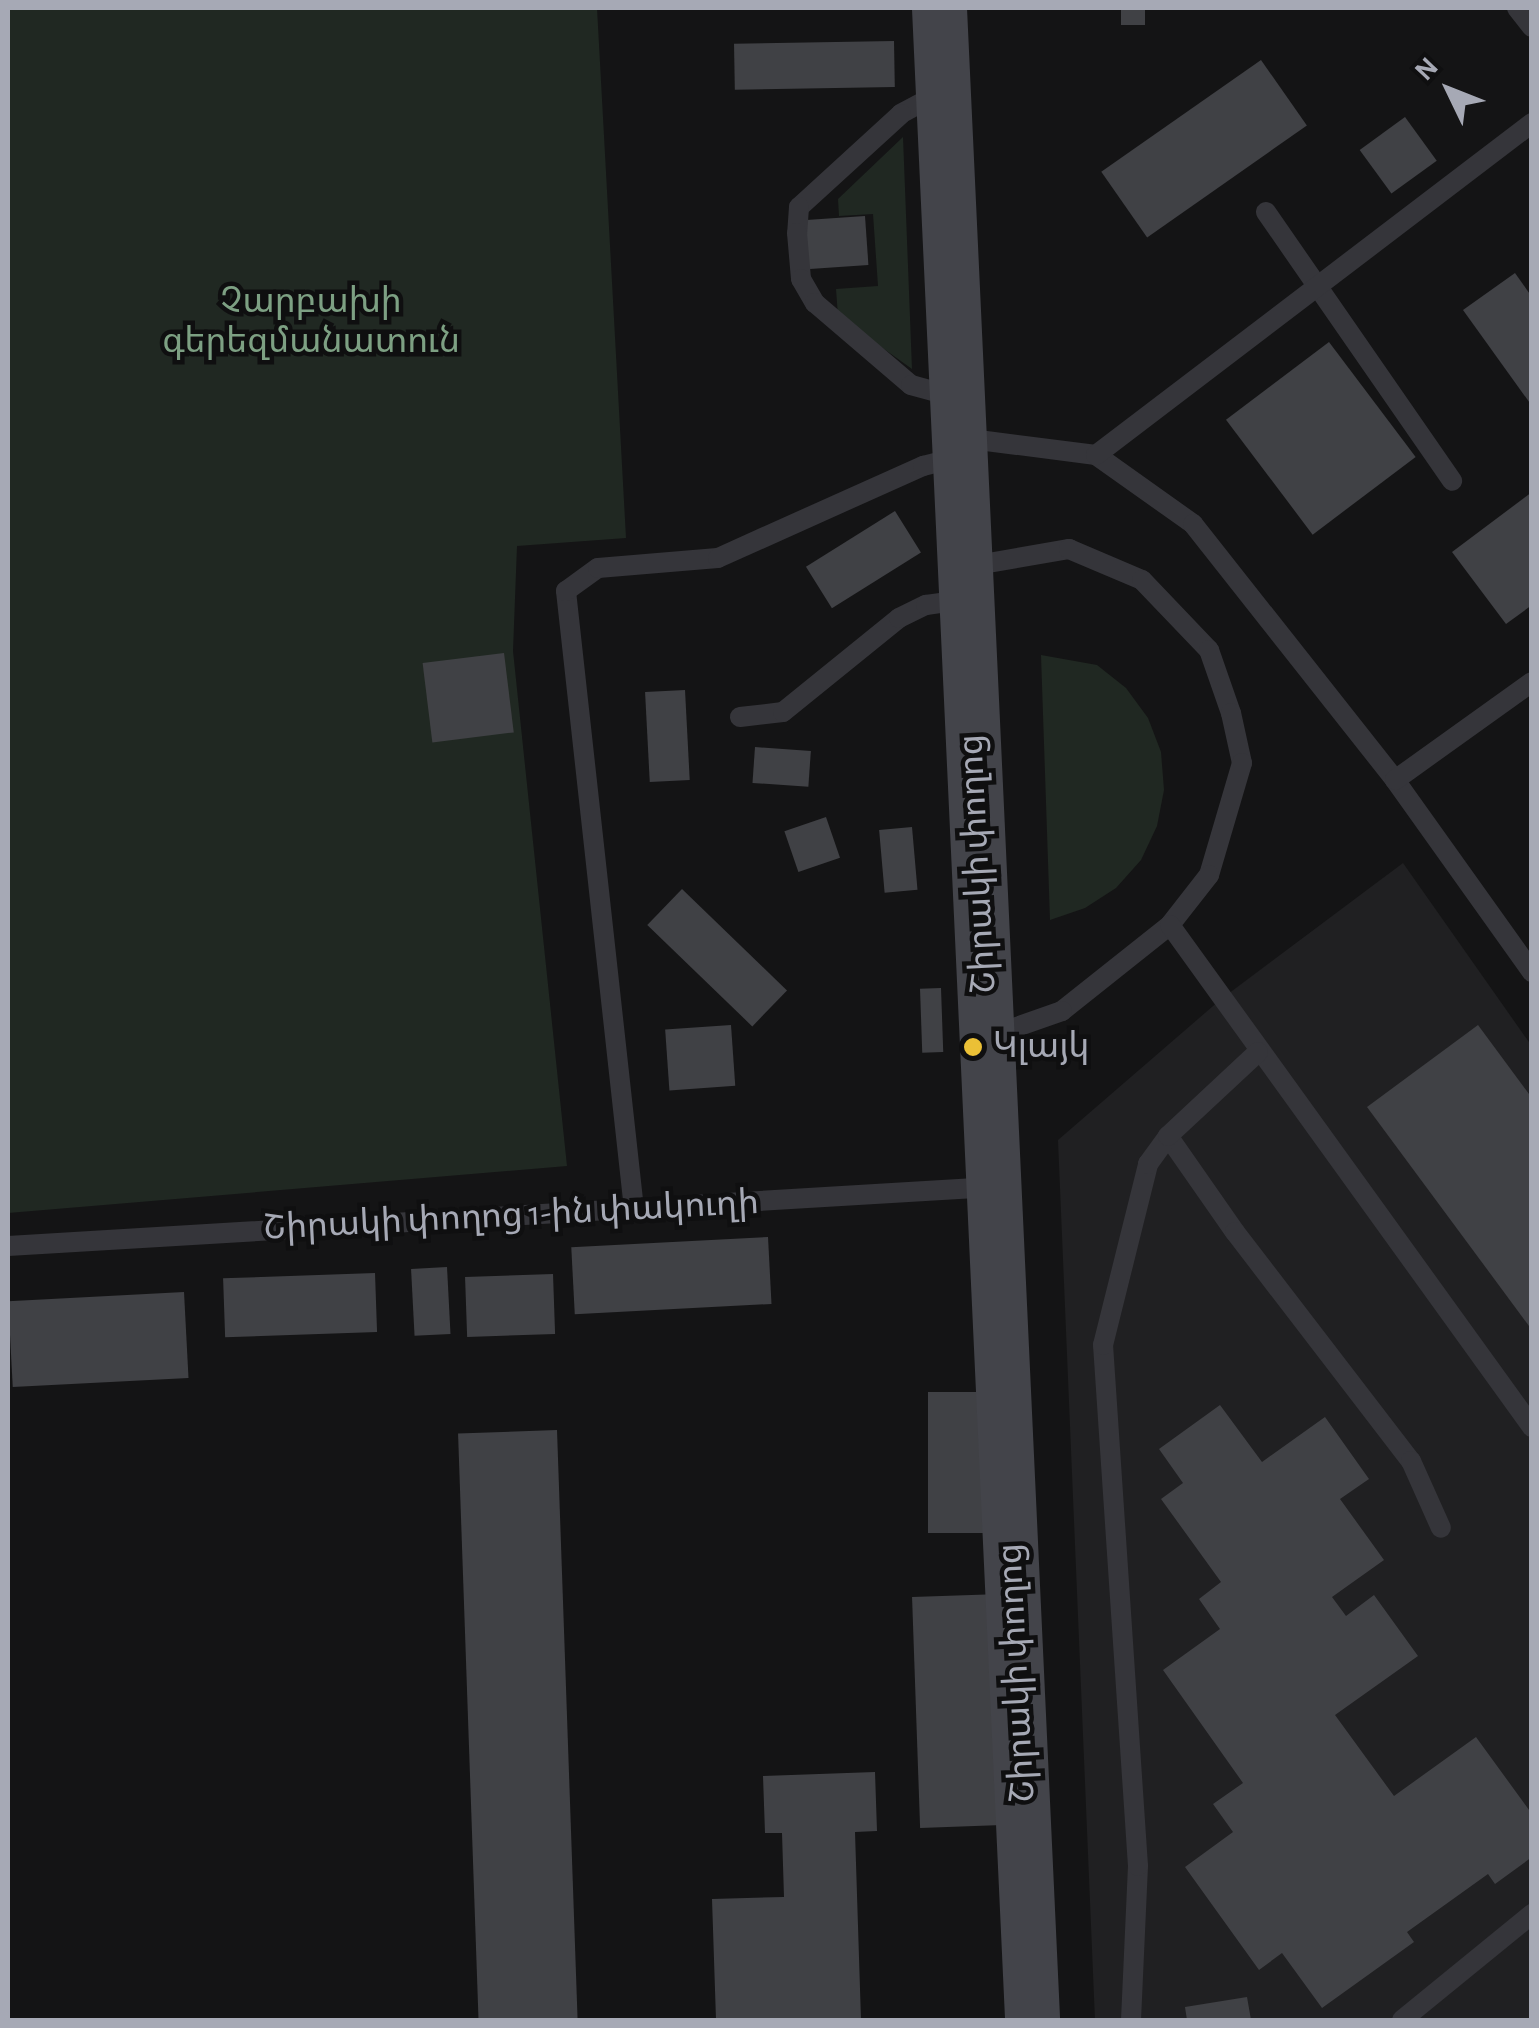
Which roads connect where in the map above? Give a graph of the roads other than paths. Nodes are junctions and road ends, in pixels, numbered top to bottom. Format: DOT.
graph roads {
  1 [pos="940,8"];
  2 [pos="959,8"];
  3 [pos="1518,8"];
  4 [pos="1532,27"];
  5 [pos="952,88"];
  6 [pos="1532,123"];
  7 [pos="1266,212"];
  8 [pos="1317,286"];
  9 [pos="964,428"];
  10 [pos="1096,455"];
  11 [pos="1452,480"];
  12 [pos="971,577"];
  13 [pos="1532,682"];
  14 [pos="740,717"];
  15 [pos="1395,780"];
  16 [pos="1170,924"];
  17 [pos="1532,972"];
  18 [pos="998,1034"];
  19 [pos="1258,1052"];
  20 [pos="1168,1136"];
  21 [pos="1004,1187"];
  22 [pos="634,1209"];
  23 [pos="8,1246"];
  24 [pos="1532,1426"];
  25 [pos="1441,1528"];
  26 [pos="1532,1914"];
  27 [pos="1032,2020"];
  28 [pos="1048,2020"];
  29 [pos="1130,2020"];
  30 [pos="1402,2020"];
  1 -- 5 [label="main road, Շիրակի փողոց"];
  2 -- 5 [label="main road, Շիրակի փողոց"];
  3 -- 4 [label="lane"];
  5 -- 9 [label="main road, Շիրակի փողոց"];
  5 -- 9 [label="lane"];
  6 -- 8 [label="lane"];
  7 -- 8 [label="lane"];
  8 -- 10 [label="lane"];
  8 -- 11 [label="lane"];
  9 -- 10 [label="lane"];
  9 -- 12 [label="main road, Շիրակի փողոց"];
  9 -- 22 [label="lane"];
  10 -- 15 [label="lane"];
  12 -- 14 [label="lane"];
  12 -- 16 [label="lane"];
  12 -- 18 [label="main road, Շիրակի փողոց"];
  13 -- 15 [label="lane"];
  15 -- 17 [label="lane"];
  16 -- 18 [label="lane"];
  16 -- 19 [label="lane"];
  18 -- 21 [label="main road, Շիրակի փողոց"];
  19 -- 20 [label="lane"];
  19 -- 24 [label="lane"];
  20 -- 25 [label="lane"];
  20 -- 29 [label="lane"];
  21 -- 22 [label="lane, Շիրակի փողոց 1-ին փակուղի"];
  21 -- 27 [label="main road, Շիրակի փողոց"];
  21 -- 28 [label="main road, Շիրակի փողոց"];
  22 -- 23 [label="lane, Շիրակի փողոց 1-ին փակուղի"];
  26 -- 30 [label="lane"];
}
